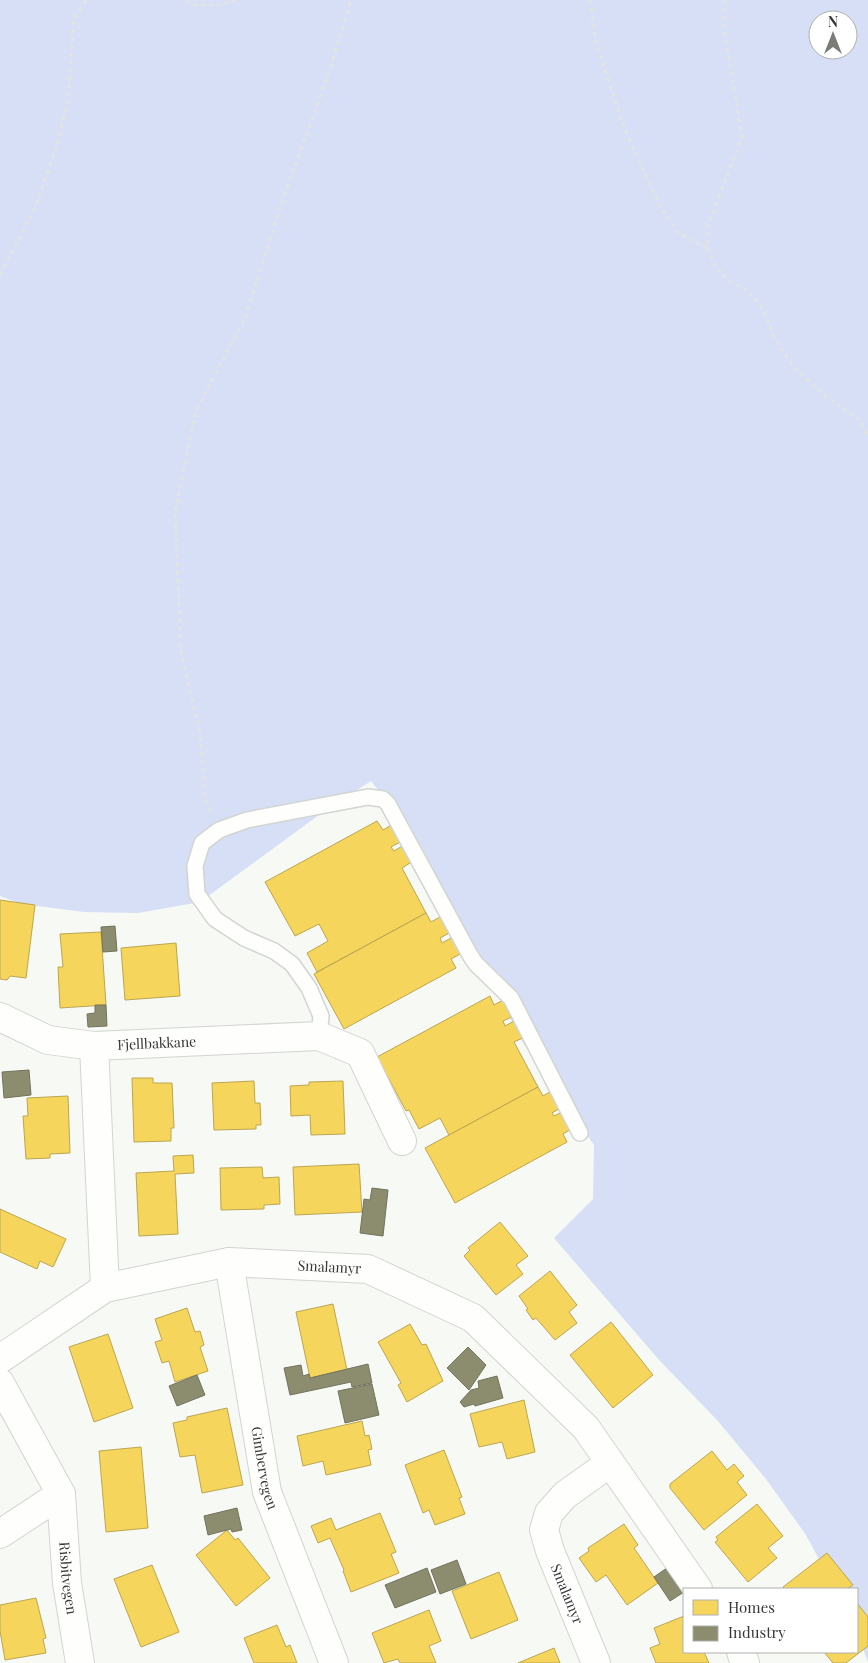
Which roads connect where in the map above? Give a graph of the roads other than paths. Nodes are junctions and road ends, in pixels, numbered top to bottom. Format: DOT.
graph roads {
  1 [pos="0,1017"];
  2 [pos="319,1036"];
  3 [pos="94,1046"];
  4 [pos="580,1133"];
  5 [pos="402,1141"];
  6 [pos="229,1262"];
  7 [pos="105,1288"];
  8 [pos="0,1359"];
  9 [pos="0,1383"];
  10 [pos="610,1463"];
  11 [pos="61,1494"];
  12 [pos="0,1534"];
  13 [pos="697,1588"];
  14 [pos="80,1663"];
  15 [pos="334,1663"];
  16 [pos="596,1663"];
  1 -- 3 [label="street, Fjellbakkane"];
  2 -- 3 [label="street, Fjellbakkane"];
  2 -- 4 [label="lane"];
  2 -- 5 [label="street, Fjellbakkane"];
  3 -- 7 [label="street"];
  6 -- 7 [label="street, Smalamyr"];
  6 -- 10 [label="street, Smalamyr"];
  6 -- 15 [label="street, Gimbervegen"];
  7 -- 8 [label="street, Smalamyr"];
  9 -- 11 [label="street, Risbitvegen"];
  10 -- 13 [label="street, Smalamyr"];
  10 -- 16 [label="street, Smalamyr"];
  11 -- 12 [label="street"];
  11 -- 14 [label="street, Risbitvegen"];
}
